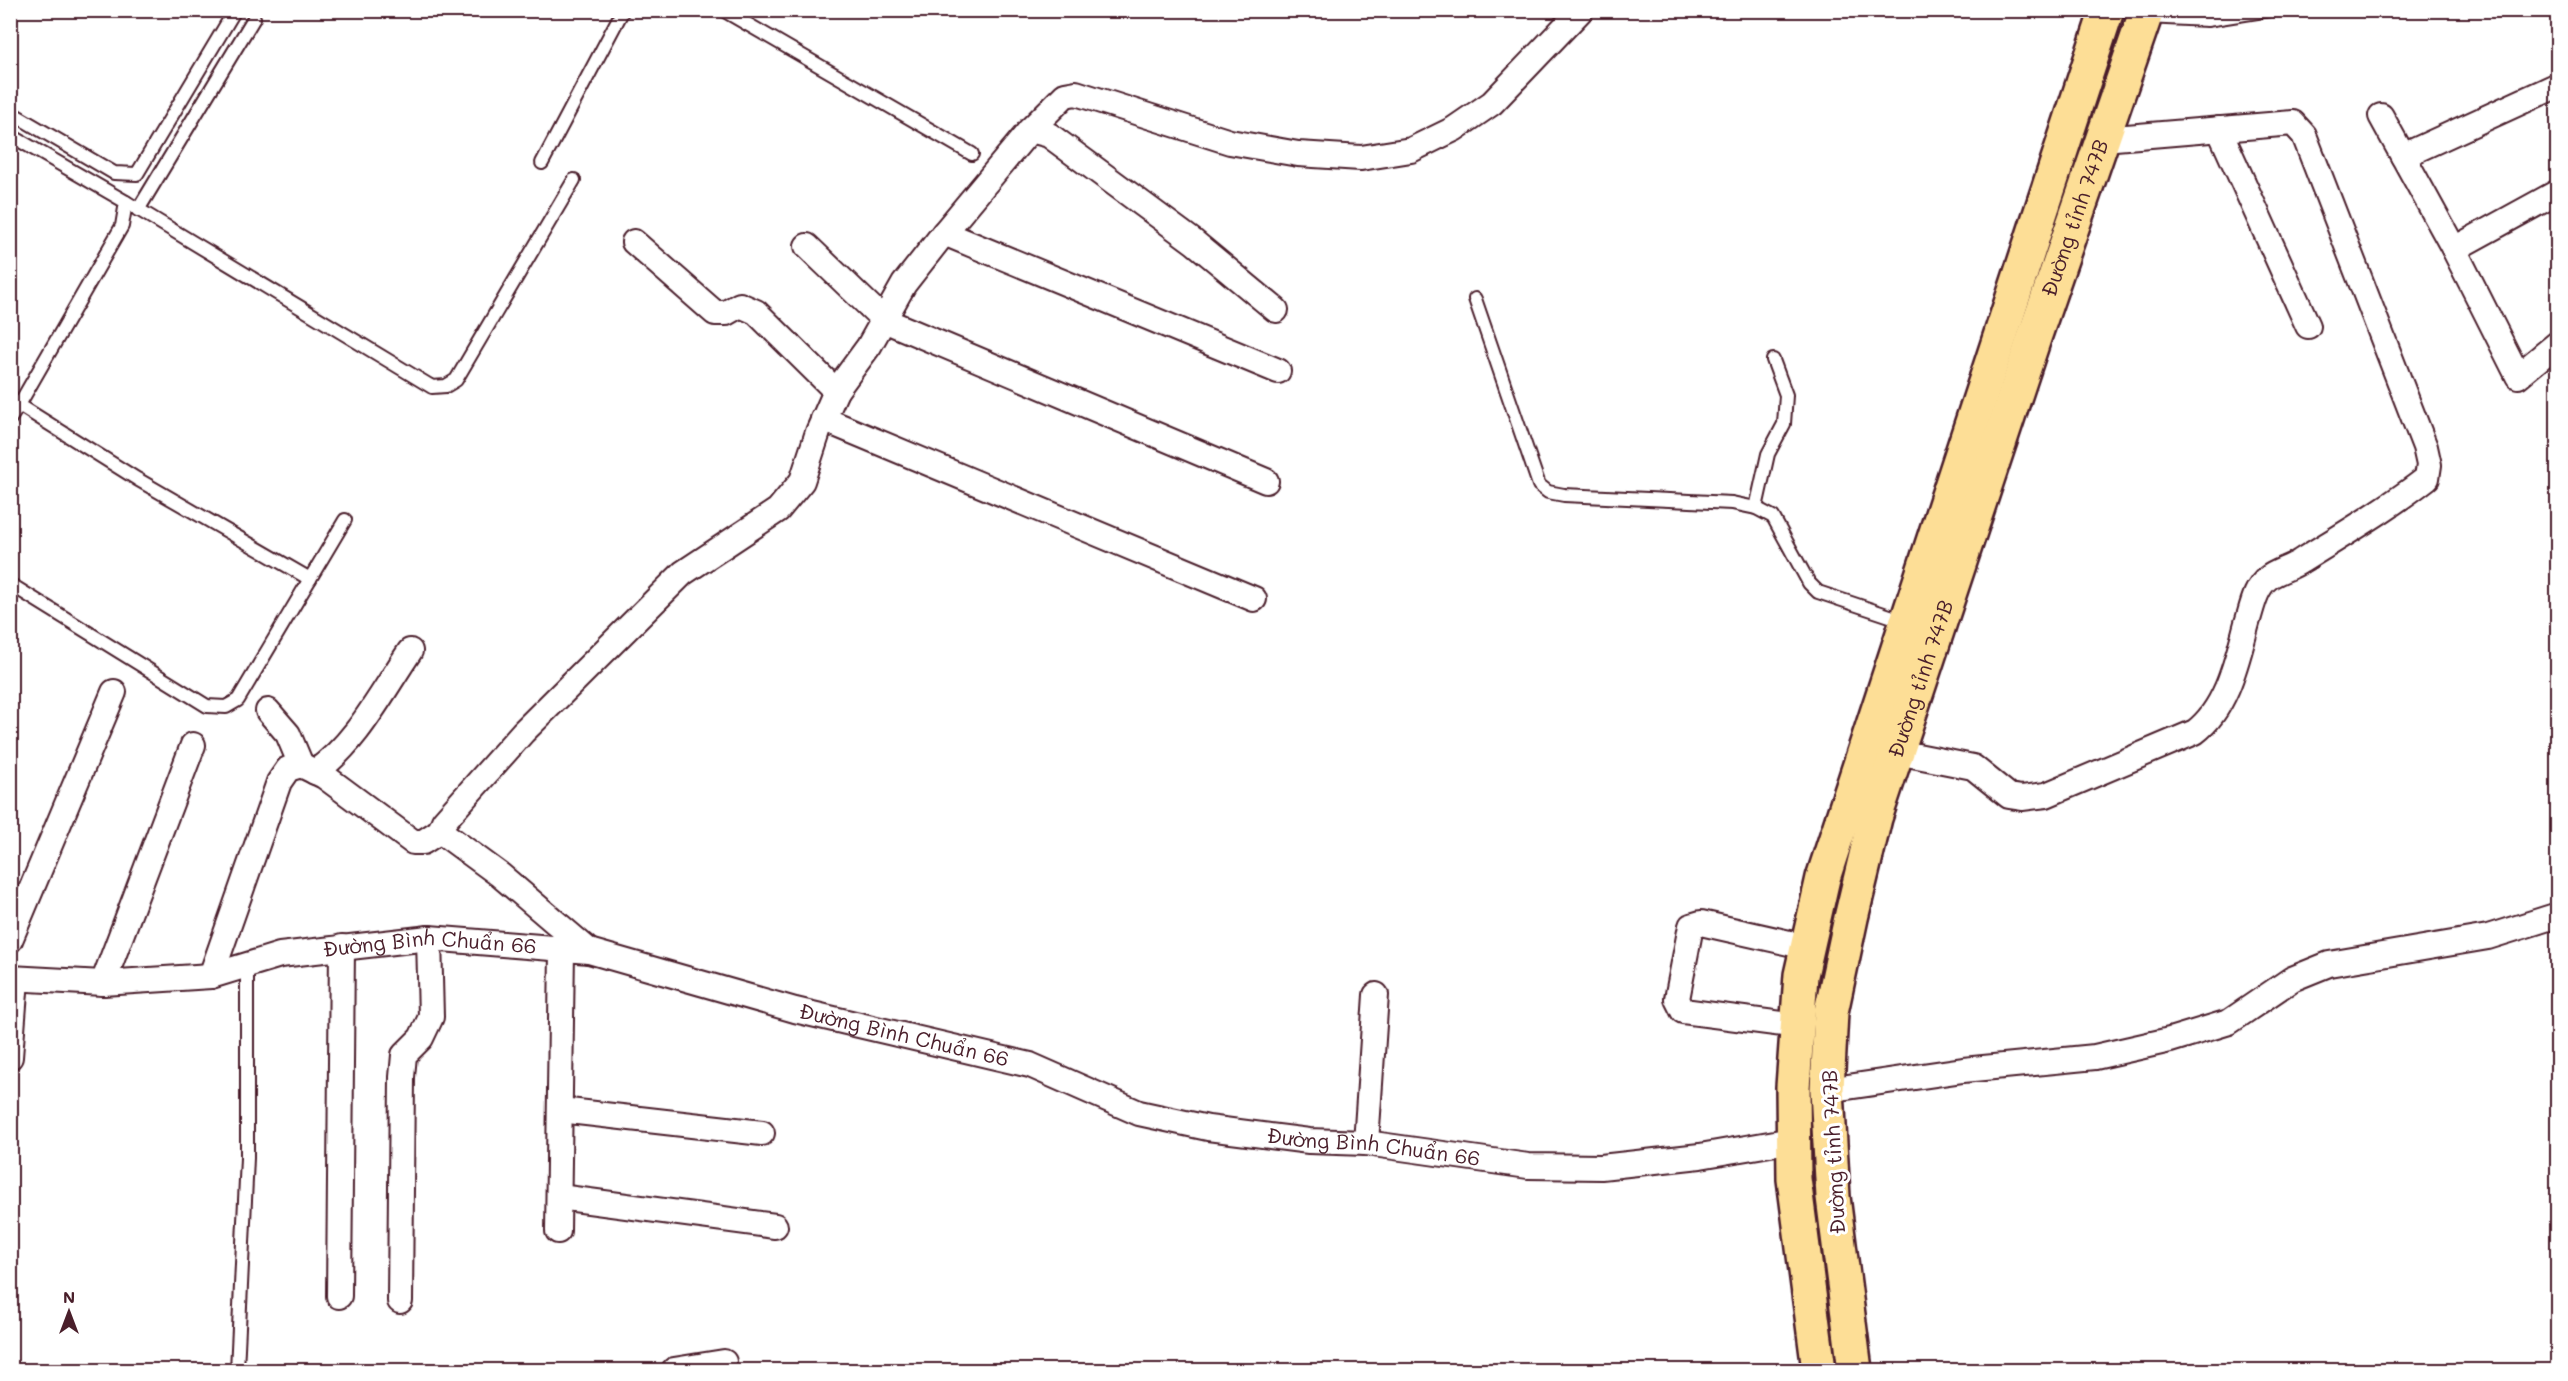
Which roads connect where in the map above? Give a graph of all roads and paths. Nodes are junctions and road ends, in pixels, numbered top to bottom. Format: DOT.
graph roads {
  1 [pos="235,10"];
  2 [pos="623,10"];
  3 [pos="723,10"];
  4 [pos="1581,10"];
  5 [pos="2107,10"];
  6 [pos="2270,10"];
  7 [pos="2146,14"];
  8 [pos="255,18"];
  9 [pos="2558,85"];
  10 [pos="10,112"];
  11 [pos="2381,116"];
  12 [pos="2219,129"];
  13 [pos="1030,130"];
  14 [pos="10,135"];
  15 [pos="2103,139"];
  16 [pos="972,154"];
  17 [pos="2403,156"];
  18 [pos="542,163"];
  19 [pos="574,180"];
  20 [pos="2558,192"];
  21 [pos="126,202"];
  22 [pos="138,210"];
  23 [pos="944,233"];
  24 [pos="634,242"];
  25 [pos="807,246"];
  26 [pos="2454,249"];
  27 [pos="1475,299"];
  28 [pos="1276,310"];
  29 [pos="884,320"];
  30 [pos="2308,326"];
  31 [pos="2558,344"];
  32 [pos="1773,360"];
  33 [pos="1278,371"];
  34 [pos="1987,375"];
  35 [pos="2018,386"];
  36 [pos="836,391"];
  37 [pos="15,403"];
  38 [pos="10,419"];
  39 [pos="823,419"];
  40 [pos="1266,481"];
  41 [pos="1756,508"];
  42 [pos="345,520"];
  43 [pos="310,579"];
  44 [pos="10,584"];
  45 [pos="1254,599"];
  46 [pos="1906,622"];
  47 [pos="410,651"];
  48 [pos="114,692"];
  49 [pos="268,711"];
  50 [pos="193,745"];
  51 [pos="1897,752"];
  52 [pos="308,769"];
  53 [pos="440,831"];
  54 [pos="2558,915"];
  55 [pos="429,939"];
  56 [pos="10,940"];
  57 [pos="1807,946"];
  58 [pos="342,947"];
  59 [pos="562,950"];
  60 [pos="589,951"];
  61 [pos="246,966"];
  62 [pos="211,976"];
  63 [pos="13,978"];
  64 [pos="103,983"];
  65 [pos="1376,995"];
  66 [pos="1798,1026"];
  67 [pos="10,1057"];
  68 [pos="1827,1090"];
  69 [pos="560,1110"];
  70 [pos="762,1133"];
  71 [pos="1793,1140"];
  72 [pos="1366,1143"];
  73 [pos="559,1197"];
  74 [pos="775,1226"];
  75 [pos="558,1231"];
  76 [pos="339,1296"];
  77 [pos="400,1301"];
  78 [pos="724,1362"];
  79 [pos="237,1371"];
  80 [pos="674,1371"];
  81 [pos="1819,1371"];
  82 [pos="1855,1371"];
  1 -- 10 [label="lane"];
  2 -- 18 [label="lane"];
  3 -- 16 [label="lane"];
  4 -- 13 [label="street"];
  5 -- 34 [label="main road, Đường tỉnh 747B"];
  6 -- 7 [label="lane"];
  7 -- 15 [label="main road, Đường tỉnh 747B"];
  8 -- 22 [label="lane"];
  9 -- 17 [label="street"];
  11 -- 17 [label="street"];
  12 -- 15 [label="street"];
  12 -- 30 [label="street"];
  12 -- 51 [label="street"];
  13 -- 23 [label="street"];
  13 -- 28 [label="street"];
  14 -- 21 [label="lane"];
  15 -- 35 [label="main road, Đường tỉnh 747B"];
  17 -- 26 [label="street"];
  19 -- 22 [label="lane"];
  20 -- 26 [label="street"];
  21 -- 22 [label="lane"];
  21 -- 37 [label="lane"];
  23 -- 29 [label="street"];
  23 -- 33 [label="street"];
  24 -- 36 [label="street"];
  25 -- 29 [label="street"];
  26 -- 31 [label="street"];
  27 -- 41 [label="lane"];
  29 -- 36 [label="street"];
  29 -- 40 [label="street"];
  32 -- 41 [label="lane"];
  34 -- 35 [label="main road"];
  34 -- 46 [label="main road, Đường tỉnh 747B"];
  35 -- 51 [label="main road, Đường tỉnh 747B"];
  36 -- 39 [label="street"];
  37 -- 38 [label="lane"];
  37 -- 43 [label="lane"];
  39 -- 45 [label="street"];
  39 -- 53 [label="street"];
  41 -- 46 [label="lane"];
  42 -- 43 [label="lane"];
  43 -- 44 [label="lane"];
  46 -- 57 [label="main road, Đường tỉnh 747B"];
  47 -- 52 [label="street"];
  48 -- 56 [label="street"];
  49 -- 52 [label="street"];
  50 -- 64 [label="street"];
  51 -- 68 [label="main road, Đường tỉnh 747B"];
  52 -- 53 [label="street"];
  52 -- 62 [label="street"];
  53 -- 60 [label="street"];
  54 -- 68 [label="street"];
  55 -- 58 [label="street, Đường Bình Chuẩn 66"];
  55 -- 59 [label="street, Đường Bình Chuẩn 66"];
  55 -- 77 [label="street"];
  57 -- 66 [label="main road, Đường tỉnh 747B"];
  57 -- 66 [label="street"];
  58 -- 61 [label="street, Đường Bình Chuẩn 66"];
  58 -- 76 [label="street"];
  59 -- 60 [label="street, Đường Bình Chuẩn 66"];
  59 -- 69 [label="street"];
  60 -- 72 [label="street, Đường Bình Chuẩn 66"];
  61 -- 62 [label="street, Đường Bình Chuẩn 66"];
  61 -- 79 [label="lane"];
  62 -- 64 [label="street, Đường Bình Chuẩn 66"];
  63 -- 64 [label="street, Đường Bình Chuẩn 66"];
  63 -- 67 [label="street"];
  65 -- 72 [label="street"];
  66 -- 71 [label="main road, Đường tỉnh 747B"];
  68 -- 82 [label="main road, Đường tỉnh 747B"];
  69 -- 70 [label="street"];
  69 -- 73 [label="street"];
  71 -- 72 [label="street, Đường Bình Chuẩn 66"];
  71 -- 81 [label="main road, Đường tỉnh 747B"];
  73 -- 74 [label="street"];
  73 -- 75 [label="street"];
  78 -- 80 [label="street"];
}
